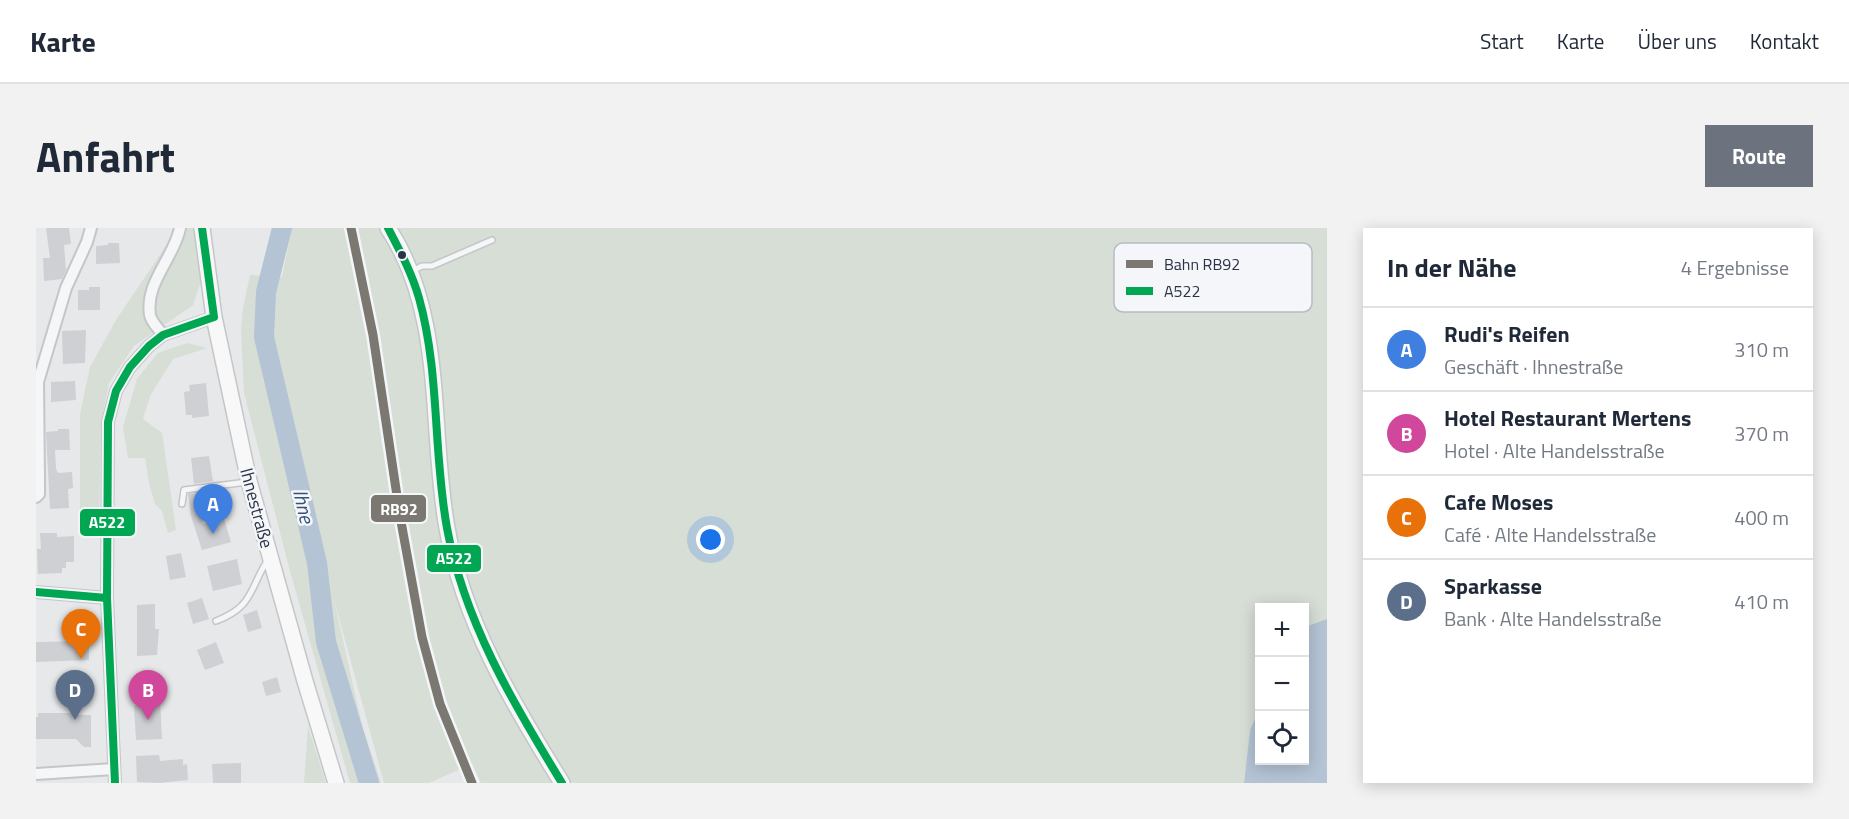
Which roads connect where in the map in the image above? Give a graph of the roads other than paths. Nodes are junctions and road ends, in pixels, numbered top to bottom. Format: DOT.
graph roads {
  1 [pos="91,228"];
  2 [pos="180,228"];
  3 [pos="202,228"];
  4 [pos="388,228"];
  5 [pos="492,240"];
  6 [pos="410,272"];
  7 [pos="214,317"];
  8 [pos="163,335"];
  9 [pos="249,481"];
  10 [pos="36,497"];
  11 [pos="182,504"];
  12 [pos="269,557"];
  13 [pos="36,592"];
  14 [pos="107,598"];
  15 [pos="216,621"];
  16 [pos="114,769"];
  17 [pos="36,774"];
  18 [pos="115,783"];
  19 [pos="336,783"];
  20 [pos="562,783"];
  1 -- 10 [label="street"];
  2 -- 8 [label="street"];
  3 -- 7 [label="main road, Ihnestraße"];
  4 -- 6 [label="main road"];
  5 -- 6 [label="lane"];
  6 -- 20 [label="main road"];
  7 -- 8 [label="street"];
  7 -- 9 [label="main road, Ihnestraße"];
  8 -- 14 [label="street"];
  9 -- 11 [label="lane"];
  9 -- 12 [label="main road, Ihnestraße"];
  12 -- 15 [label="lane"];
  12 -- 19 [label="main road, Ihnestraße"];
  13 -- 14 [label="street"];
  14 -- 16 [label="street"];
  16 -- 17 [label="street"];
  16 -- 18 [label="street"];
}
